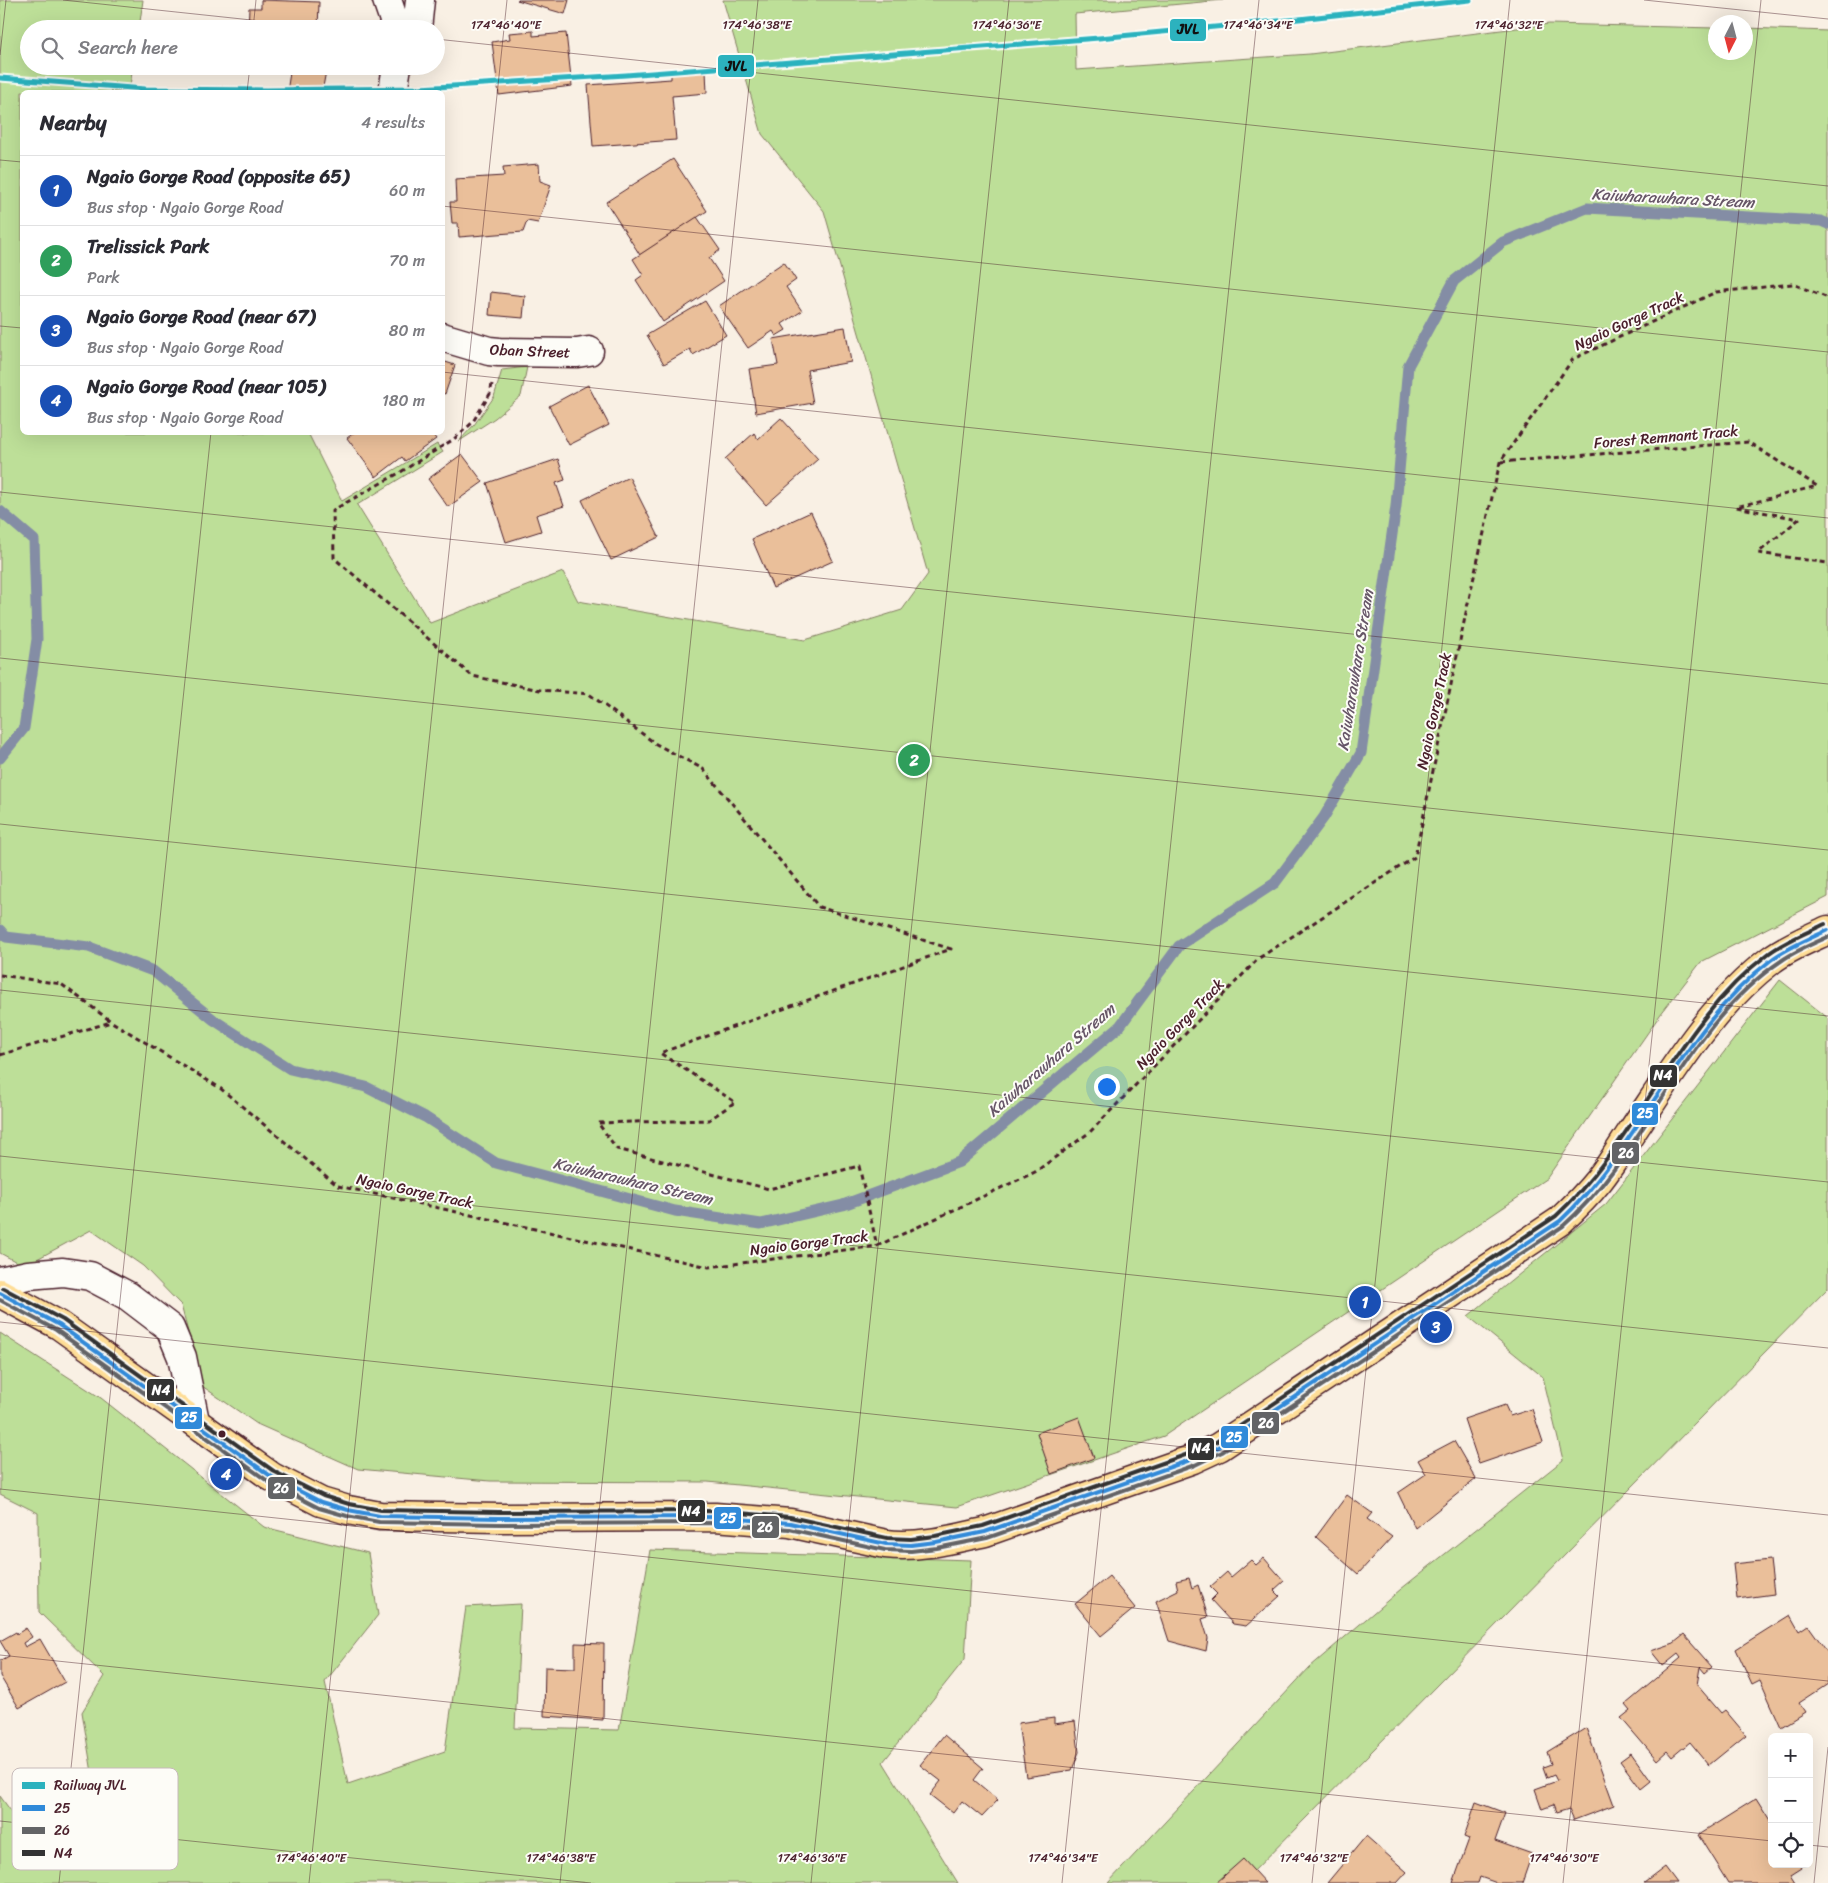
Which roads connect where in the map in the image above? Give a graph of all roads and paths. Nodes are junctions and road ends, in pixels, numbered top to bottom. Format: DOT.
graph roads {
  1 [pos="387,0"];
  2 [pos="420,0"];
  3 [pos="393,20"];
  4 [pos="419,20"];
  5 [pos="396,75"];
  6 [pos="393,90"];
  7 [pos="1828,298"];
  8 [pos="445,338"];
  9 [pos="589,351"];
  10 [pos="499,352"];
  11 [pos="1500,462"];
  12 [pos="1828,563"];
  13 [pos="1828,930"];
  14 [pos="0,975"];
  15 [pos="112,1022"];
  16 [pos="0,1054"];
  17 [pos="877,1246"];
  18 [pos="0,1281"];
  19 [pos="0,1293"];
  20 [pos="195,1421"];
  1 -- 3 [label="street"];
  2 -- 4 [label="street"];
  5 -- 6 [label="street"];
  7 -- 11 [label="path, Ngaio Gorge Track"];
  8 -- 10 [label="street, Oban Street"];
  9 -- 10 [label="street, Oban Street"];
  10 -- 17 [label="path"];
  11 -- 12 [label="path, Forest Remnant Track"];
  11 -- 17 [label="path, Ngaio Gorge Track"];
  13 -- 20 [label="main road"];
  14 -- 15 [label="path, Ngaio Gorge Track"];
  15 -- 16 [label="path"];
  15 -- 17 [label="path, Ngaio Gorge Track"];
  18 -- 20 [label="street"];
  19 -- 20 [label="main road"];
}
